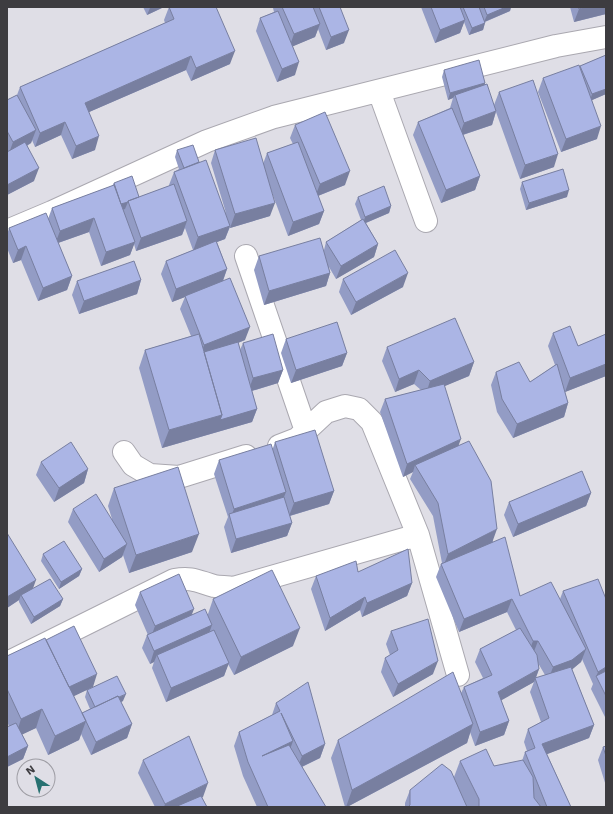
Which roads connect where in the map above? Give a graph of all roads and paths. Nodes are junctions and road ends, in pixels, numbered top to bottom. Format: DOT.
graph roads {
  1 [pos="606,37"];
  2 [pos="379,91"];
  3 [pos="426,221"];
  4 [pos="7,231"];
  5 [pos="246,256"];
  6 [pos="306,431"];
  7 [pos="124,452"];
  8 [pos="418,535"];
  9 [pos="7,663"];
  10 [pos="458,674"];
  1 -- 2 [label="street"];
  2 -- 3 [label="street"];
  2 -- 4 [label="street"];
  5 -- 6 [label="street"];
  6 -- 7 [label="street"];
  6 -- 8 [label="street"];
  8 -- 9 [label="street"];
  8 -- 10 [label="street"];
}
